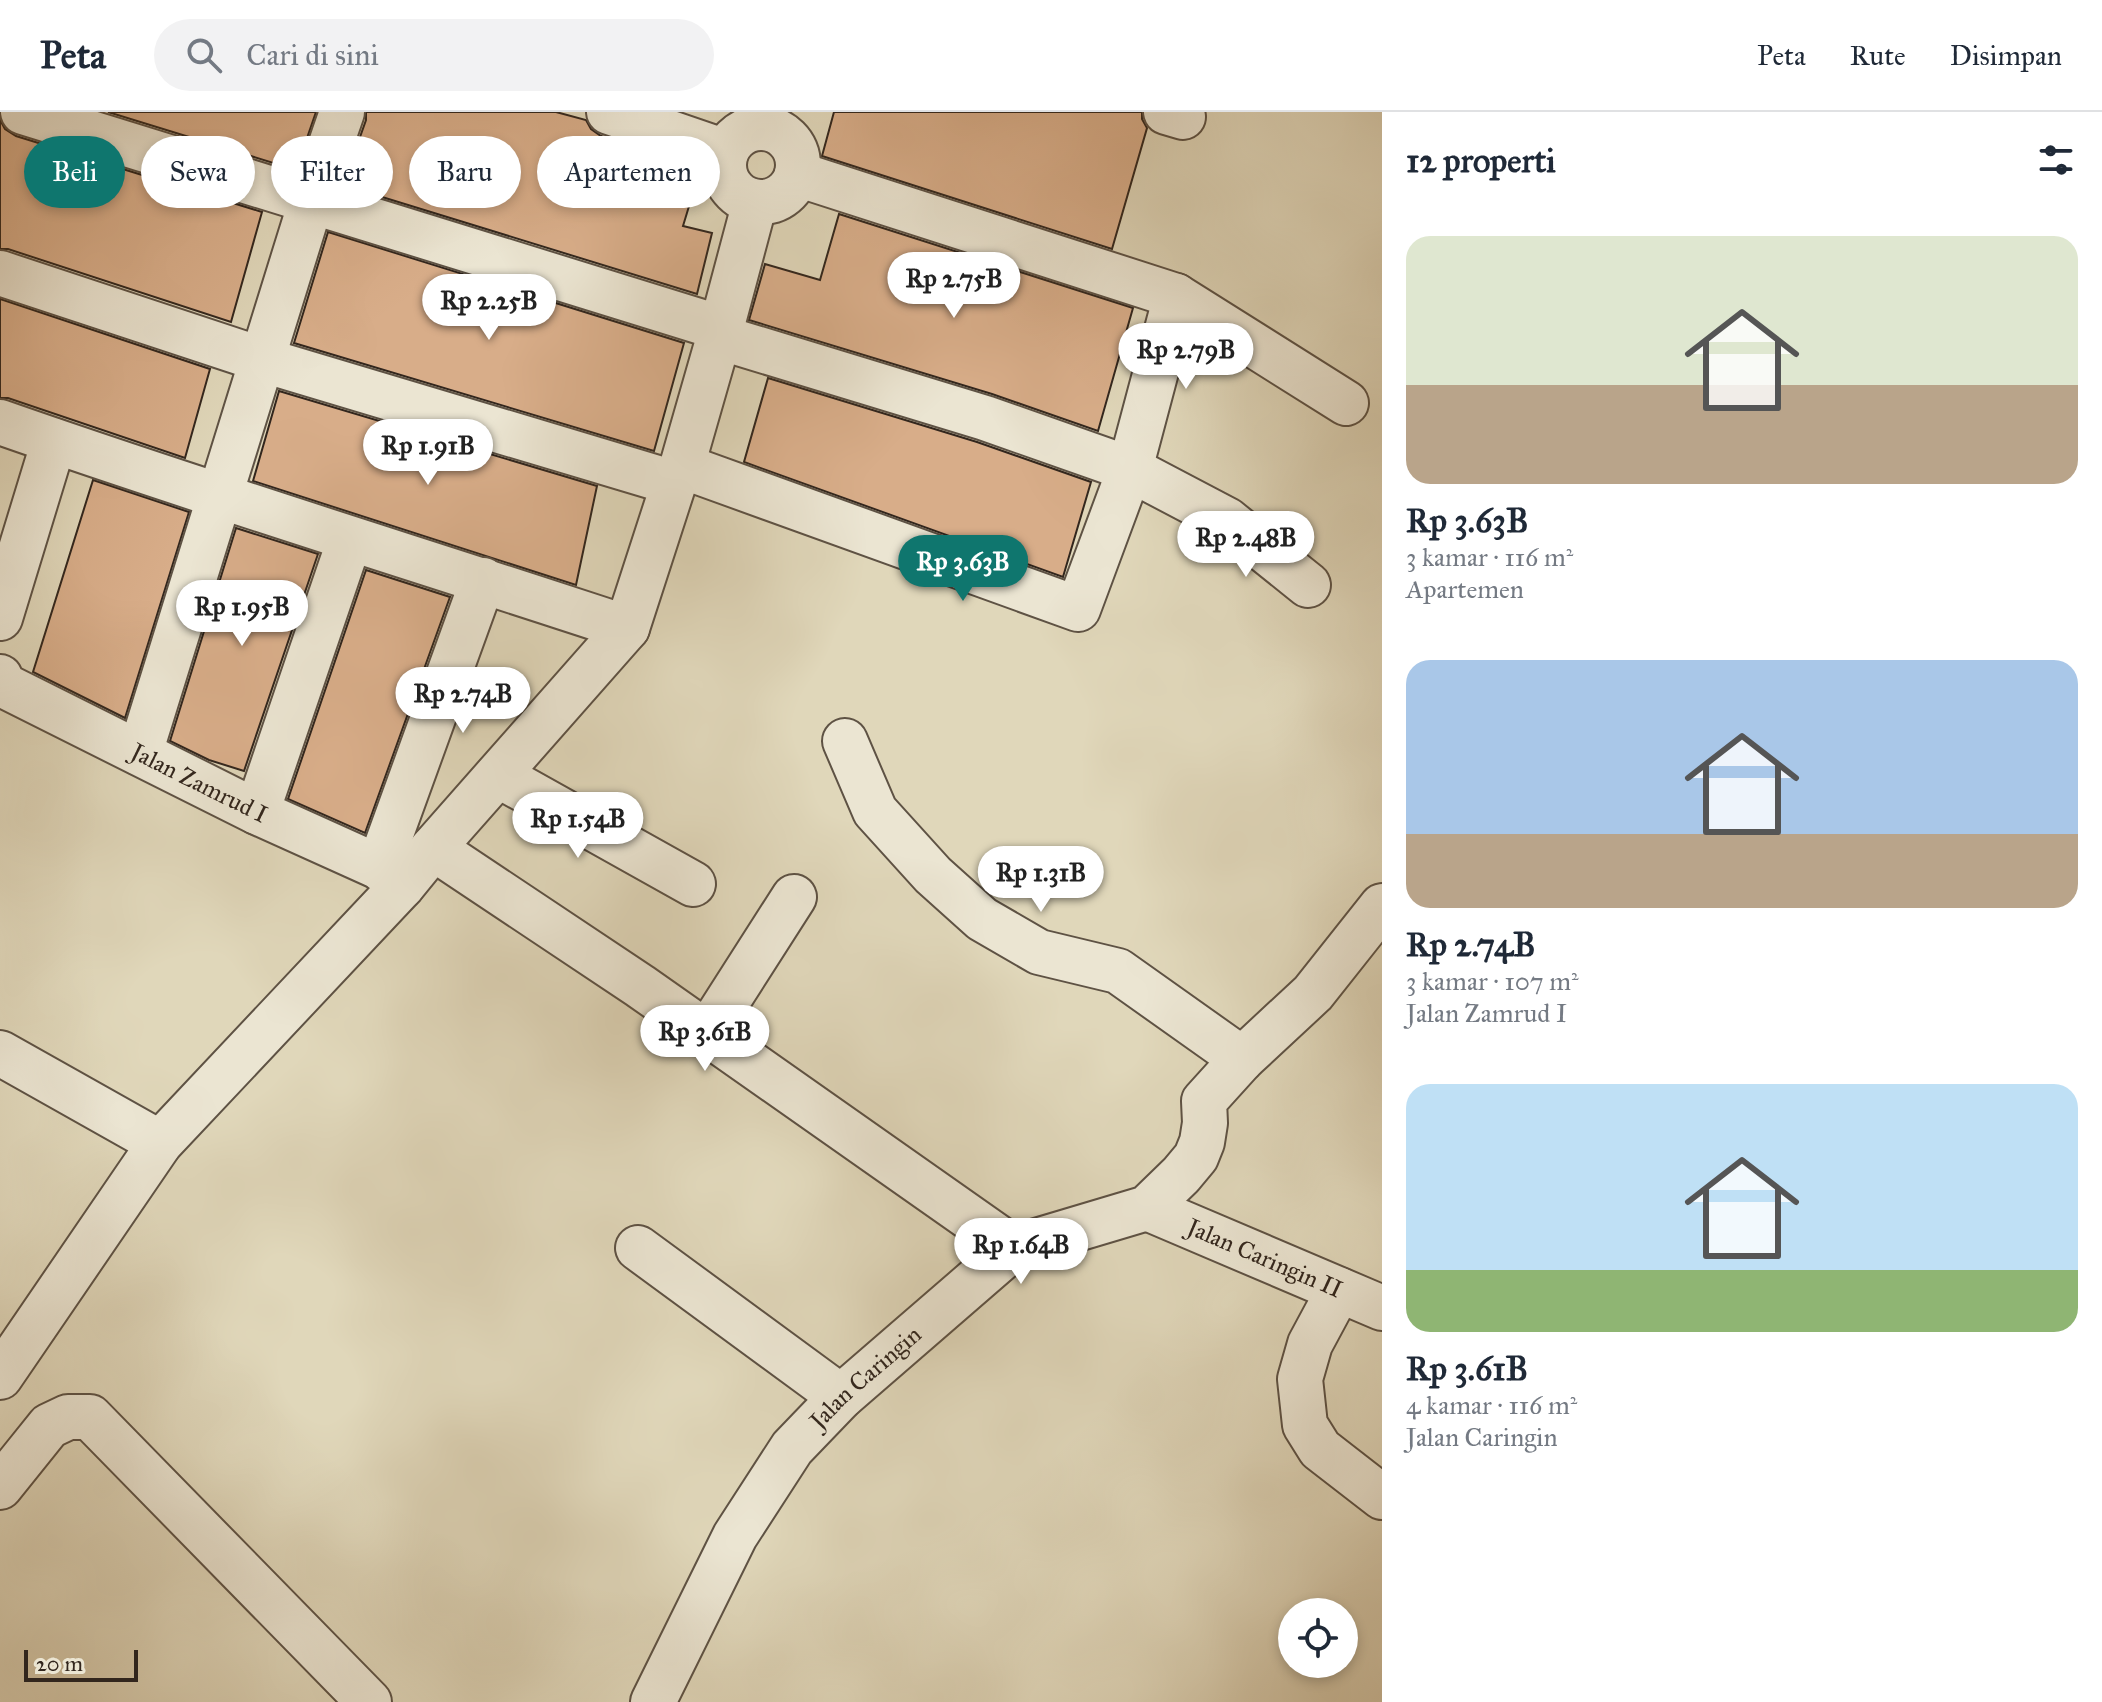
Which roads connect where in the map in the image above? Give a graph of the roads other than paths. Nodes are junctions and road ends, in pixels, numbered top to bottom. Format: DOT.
graph roads {
  1 [pos="23,112"];
  2 [pos="342,112"];
  3 [pos="609,112"];
  4 [pos="782,122"];
  5 [pos="334,136"];
  6 [pos="726,152"];
  7 [pos="797,174"];
  8 [pos="271,190"];
  9 [pos="755,202"];
  10 [pos="309,208"];
  11 [pos="330,208"];
  12 [pos="0,273"];
  13 [pos="1176,296"];
  14 [pos="720,333"];
  15 [pos="263,360"];
  16 [pos="1346,403"];
  17 [pos="0,422"];
  18 [pos="54,441"];
  19 [pos="1130,469"];
  20 [pos="678,474"];
  21 [pos="219,497"];
  22 [pos="350,539"];
  23 [pos="483,580"];
  24 [pos="1308,585"];
  25 [pos="0,618"];
  26 [pos="627,628"];
  27 [pos="0,677"];
  28 [pos="845,741"];
  29 [pos="140,753"];
  30 [pos="498,775"];
  31 [pos="257,812"];
  32 [pos="433,848"];
  33 [pos="391,876"];
  34 [pos="693,884"];
  35 [pos="794,897"];
  36 [pos="1382,906"];
  37 [pos="707,1033"];
  38 [pos="0,1053"];
  39 [pos="1242,1059"];
  40 [pos="160,1143"];
  41 [pos="1147,1208"];
  42 [pos="638,1248"];
  43 [pos="1013,1248"];
  44 [pos="1339,1290"];
  45 [pos="1382,1308"];
  46 [pos="0,1377"];
  47 [pos="841,1397"];
  48 [pos="0,1487"];
  49 [pos="1382,1497"];
  50 [pos="369,1702"];
  51 [pos="653,1702"];
  1 -- 8 [label="street"];
  2 -- 5 [label="street"];
  3 -- 6 [label="street"];
  4 -- 6 [label="street"];
  4 -- 7 [label="street"];
  6 -- 9 [label="street"];
  7 -- 9 [label="street"];
  7 -- 13 [label="street"];
  9 -- 14 [label="street"];
  10 -- 15 [label="street"];
  11 -- 14 [label="street"];
  12 -- 15 [label="street"];
  13 -- 16 [label="street"];
  13 -- 19 [label="street"];
  14 -- 19 [label="street"];
  14 -- 20 [label="street"];
  15 -- 20 [label="street"];
  15 -- 21 [label="street"];
  17 -- 18 [label="street"];
  18 -- 21 [label="street"];
  18 -- 25 [label="street"];
  19 -- 20 [label="street"];
  19 -- 24 [label="street"];
  20 -- 26 [label="street"];
  21 -- 22 [label="street"];
  21 -- 29 [label="street"];
  22 -- 23 [label="street"];
  22 -- 31 [label="street"];
  23 -- 26 [label="street"];
  23 -- 33 [label="street"];
  26 -- 30 [label="street"];
  27 -- 29 [label="street, Jalan Zamrud I"];
  28 -- 39 [label="street"];
  29 -- 31 [label="street, Jalan Zamrud I"];
  30 -- 32 [label="street"];
  30 -- 34 [label="street"];
  31 -- 33 [label="street, Jalan Zamrud I"];
  32 -- 33 [label="street"];
  32 -- 37 [label="street"];
  33 -- 40 [label="street"];
  35 -- 37 [label="street"];
  36 -- 39 [label="street, Jalan Caringin"];
  37 -- 43 [label="street"];
  38 -- 40 [label="street"];
  39 -- 41 [label="street, Jalan Caringin"];
  40 -- 46 [label="street"];
  41 -- 43 [label="street, Jalan Caringin"];
  41 -- 44 [label="street, Jalan Caringin II"];
  42 -- 47 [label="street"];
  43 -- 47 [label="street, Jalan Caringin"];
  44 -- 45 [label="street, Jalan Caringin II"];
  44 -- 49 [label="street"];
  47 -- 51 [label="street, Jalan Caringin"];
  48 -- 50 [label="street"];
}
